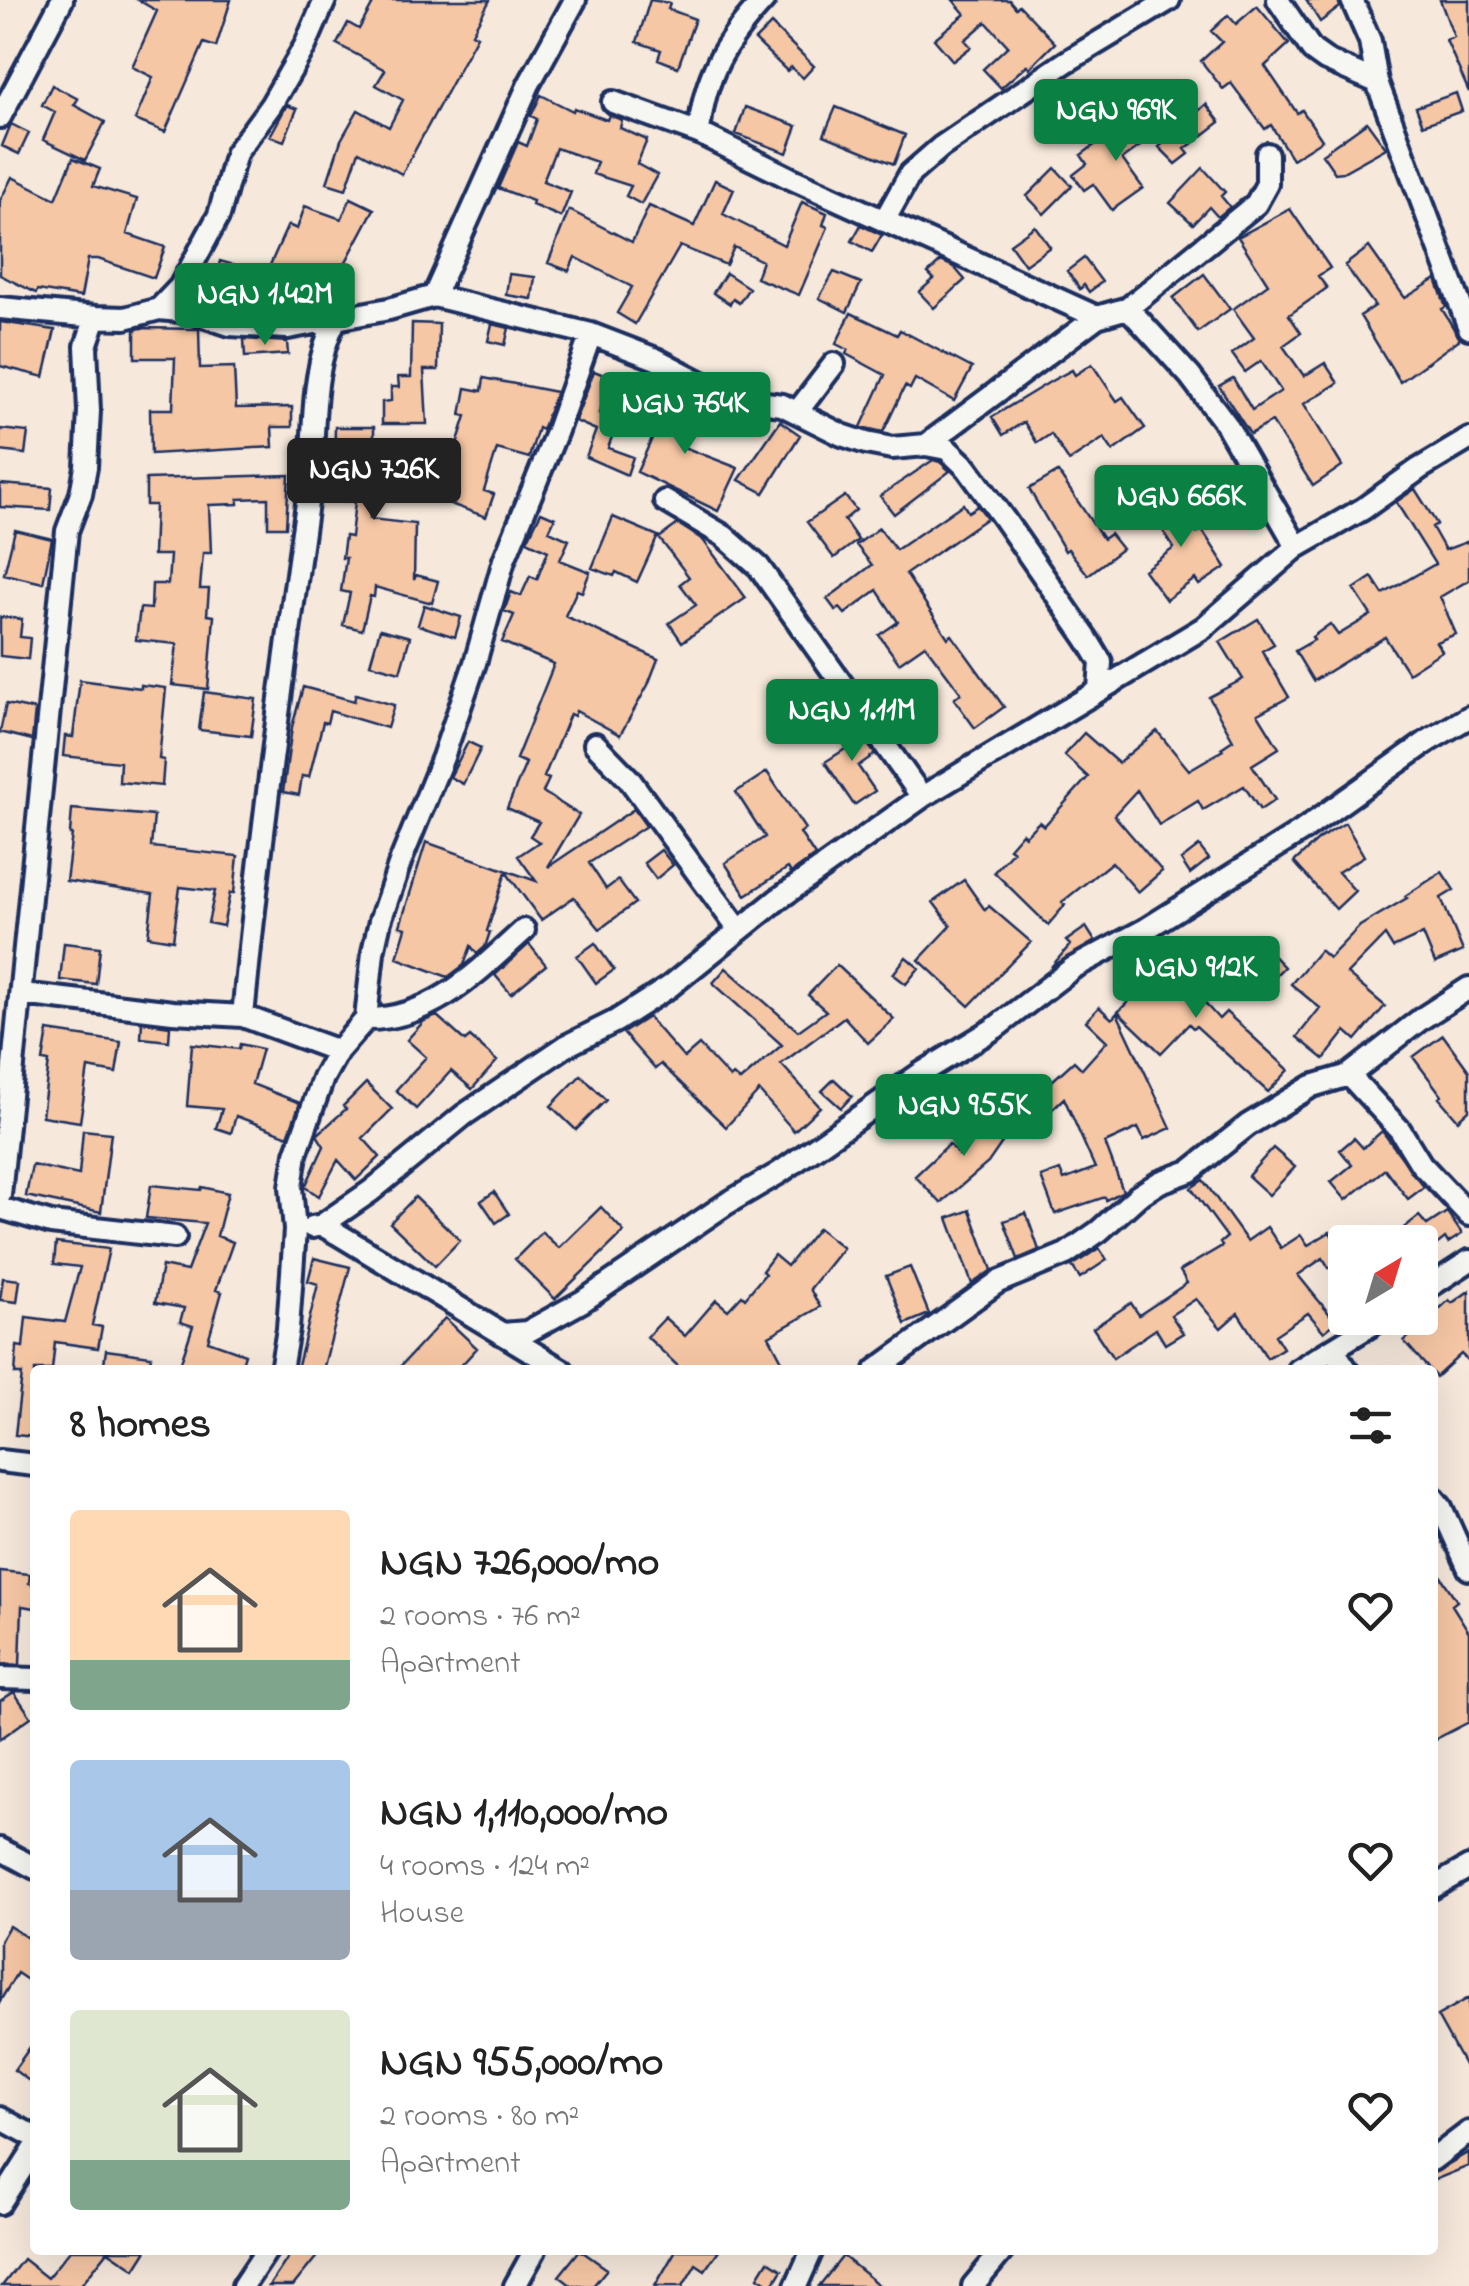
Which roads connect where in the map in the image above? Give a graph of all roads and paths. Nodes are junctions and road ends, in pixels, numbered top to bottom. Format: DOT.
graph roads {
  1 [pos="62,0"];
  2 [pos="325,0"];
  3 [pos="575,0"];
  4 [pos="764,0"];
  5 [pos="1169,0"];
  6 [pos="1278,0"];
  7 [pos="1352,0"];
  8 [pos="1377,82"];
  9 [pos="614,102"];
  10 [pos="0,117"];
  11 [pos="699,133"];
  12 [pos="1267,154"];
  13 [pos="884,220"];
  14 [pos="434,296"];
  15 [pos="0,308"];
  16 [pos="1128,308"];
  17 [pos="160,309"];
  18 [pos="96,317"];
  19 [pos="1098,317"];
  20 [pos="336,319"];
  21 [pos="1469,328"];
  22 [pos="591,334"];
  23 [pos="834,364"];
  24 [pos="797,412"];
  25 [pos="1469,439"];
  26 [pos="926,445"];
  27 [pos="666,501"];
  28 [pos="1297,546"];
  29 [pos="1099,689"];
  30 [pos="1469,717"];
  31 [pos="595,744"];
  32 [pos="922,797"];
  33 [pos="524,930"];
  34 [pos="739,930"];
  35 [pos="1469,988"];
  36 [pos="22,994"];
  37 [pos="243,1016"];
  38 [pos="366,1019"];
  39 [pos="338,1051"];
  40 [pos="1349,1075"];
  41 [pos="0,1195"];
  42 [pos="0,1208"];
  43 [pos="1469,1215"];
  44 [pos="322,1226"];
  45 [pos="295,1230"];
  46 [pos="175,1237"];
  47 [pos="1469,1261"];
  48 [pos="1438,1281"];
  49 [pos="502,1334"];
  50 [pos="1356,1335"];
  51 [pos="1333,1350"];
  52 [pos="282,1365"];
  53 [pos="554,1365"];
  54 [pos="883,1365"];
  55 [pos="1307,1365"];
  56 [pos="1344,1365"];
  57 [pos="0,1461"];
  58 [pos="30,1464"];
  59 [pos="1438,1506"];
  60 [pos="1469,1568"];
  61 [pos="0,1678"];
  62 [pos="30,1679"];
  63 [pos="0,1849"];
  64 [pos="30,1865"];
  65 [pos="1469,1867"];
  66 [pos="1438,1885"];
  67 [pos="0,2118"];
  68 [pos="1469,2132"];
  69 [pos="30,2134"];
  70 [pos="1438,2155"];
  71 [pos="30,2156"];
  72 [pos="0,2203"];
  73 [pos="265,2255"];
  74 [pos="532,2255"];
  75 [pos="810,2255"];
  76 [pos="999,2255"];
  77 [pos="243,2286"];
  78 [pos="515,2286"];
  79 [pos="796,2286"];
  80 [pos="973,2286"];
  1 -- 10 [label="street"];
  2 -- 17 [label="street"];
  3 -- 14 [label="street"];
  4 -- 11 [label="street"];
  5 -- 13 [label="street"];
  6 -- 8 [label="street"];
  7 -- 8 [label="street"];
  8 -- 21 [label="street"];
  9 -- 11 [label="street"];
  11 -- 13 [label="street"];
  12 -- 16 [label="street"];
  13 -- 19 [label="street"];
  14 -- 20 [label="street"];
  14 -- 22 [label="street"];
  15 -- 18 [label="street"];
  16 -- 19 [label="street"];
  16 -- 28 [label="street"];
  17 -- 18 [label="street"];
  17 -- 20 [label="street"];
  18 -- 36 [label="street"];
  19 -- 26 [label="street"];
  20 -- 37 [label="street"];
  22 -- 24 [label="street"];
  22 -- 38 [label="street"];
  23 -- 24 [label="street"];
  24 -- 26 [label="street"];
  25 -- 28 [label="street"];
  26 -- 29 [label="street"];
  27 -- 32 [label="street"];
  28 -- 29 [label="street"];
  29 -- 32 [label="street"];
  30 -- 49 [label="street"];
  31 -- 34 [label="street"];
  32 -- 34 [label="street"];
  33 -- 38 [label="street"];
  34 -- 44 [label="street"];
  35 -- 40 [label="street"];
  36 -- 37 [label="street"];
  36 -- 41 [label="street"];
  37 -- 39 [label="street"];
  38 -- 39 [label="street"];
  39 -- 45 [label="street"];
  40 -- 43 [label="street"];
  40 -- 54 [label="street"];
  42 -- 46 [label="street"];
  44 -- 45 [label="street"];
  44 -- 49 [label="street"];
  45 -- 52 [label="street"];
  47 -- 48 [label="street"];
  49 -- 53 [label="street"];
  50 -- 51 [label="street"];
  51 -- 55 [label="street"];
  51 -- 56 [label="street"];
  57 -- 58 [label="street"];
  59 -- 60 [label="street"];
  61 -- 62 [label="street"];
  63 -- 64 [label="street"];
  65 -- 66 [label="street"];
  67 -- 69 [label="street"];
  68 -- 70 [label="street"];
  71 -- 72 [label="street"];
  73 -- 77 [label="street"];
  74 -- 78 [label="street"];
  75 -- 79 [label="street"];
  76 -- 80 [label="street"];
}
